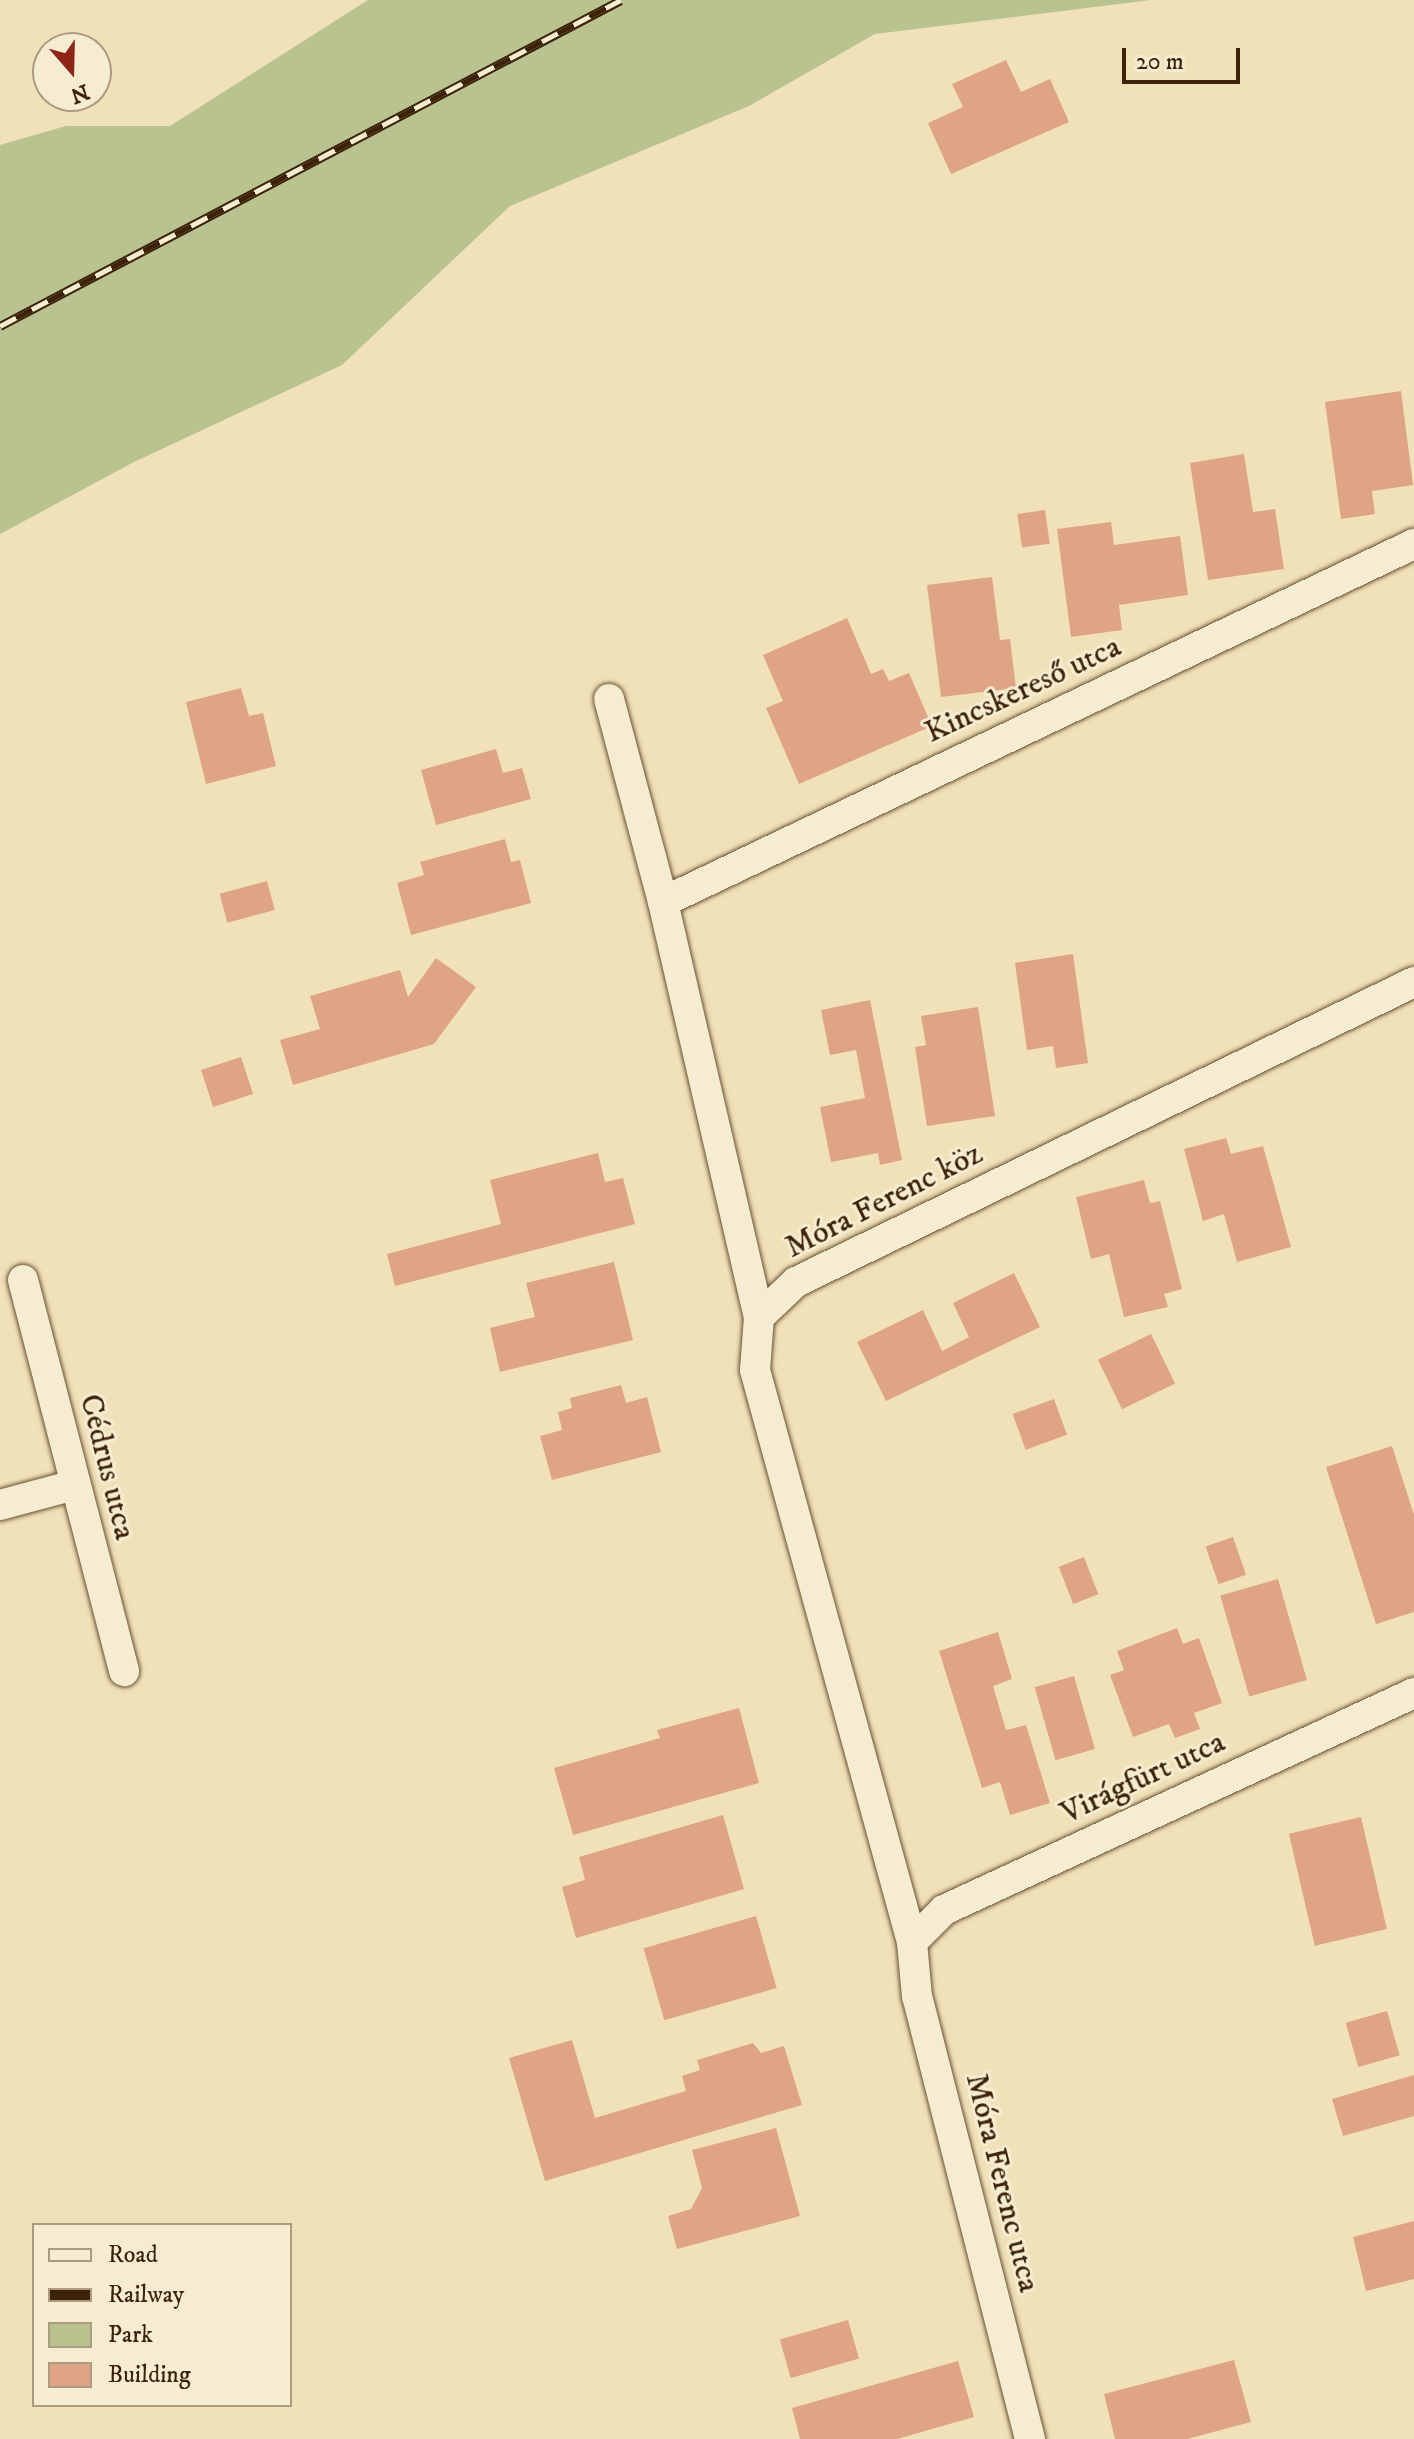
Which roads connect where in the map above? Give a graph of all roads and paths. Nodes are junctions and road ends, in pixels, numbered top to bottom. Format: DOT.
graph roads {
  1 [pos="1414,544"];
  2 [pos="609,699"];
  3 [pos="663,902"];
  4 [pos="1414,982"];
  5 [pos="23,1280"];
  6 [pos="759,1317"];
  7 [pos="74,1485"];
  8 [pos="0,1505"];
  9 [pos="124,1671"];
  10 [pos="1414,1693"];
  11 [pos="912,1942"];
  12 [pos="1030,2439"];
  1 -- 3 [label="street, Kincskereső utca"];
  2 -- 3 [label="street"];
  3 -- 6 [label="street"];
  4 -- 6 [label="street, Móra Ferenc köz"];
  5 -- 7 [label="street, Cédrus utca"];
  6 -- 11 [label="street"];
  7 -- 8 [label="street"];
  7 -- 9 [label="street, Cédrus utca"];
  10 -- 11 [label="street, Virágfürt utca"];
  11 -- 12 [label="street, Móra Ferenc utca"];
}
